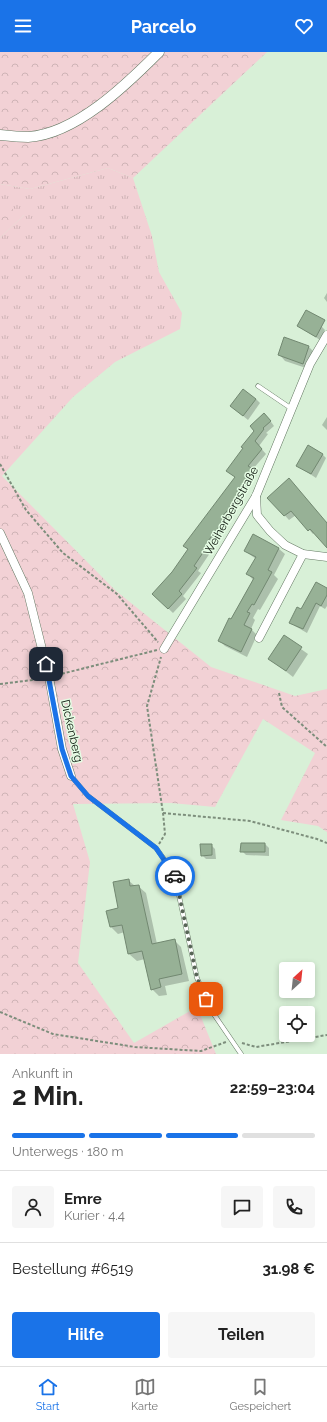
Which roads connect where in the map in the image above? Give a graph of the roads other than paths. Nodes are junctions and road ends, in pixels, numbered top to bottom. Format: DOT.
graph roads {
  1 [pos="159,52"];
  2 [pos="0,135"];
  3 [pos="327,335"];
  4 [pos="258,386"];
  5 [pos="292,409"];
  6 [pos="256,496"];
  7 [pos="0,533"];
  8 [pos="303,554"];
  9 [pos="327,557"];
  10 [pos="259,638"];
  11 [pos="164,649"];
  12 [pos="71,776"];
  13 [pos="241,1054"];
  1 -- 2 [label="street"];
  3 -- 5 [label="street, Weiherbergstraße"];
  4 -- 5 [label="lane"];
  5 -- 6 [label="street, Weiherbergstraße"];
  6 -- 8 [label="street"];
  6 -- 11 [label="street, Weiherbergstraße"];
  7 -- 12 [label="street, Dickenberg"];
  8 -- 9 [label="street"];
  8 -- 10 [label="street"];
  12 -- 13 [label="lane"];
}
